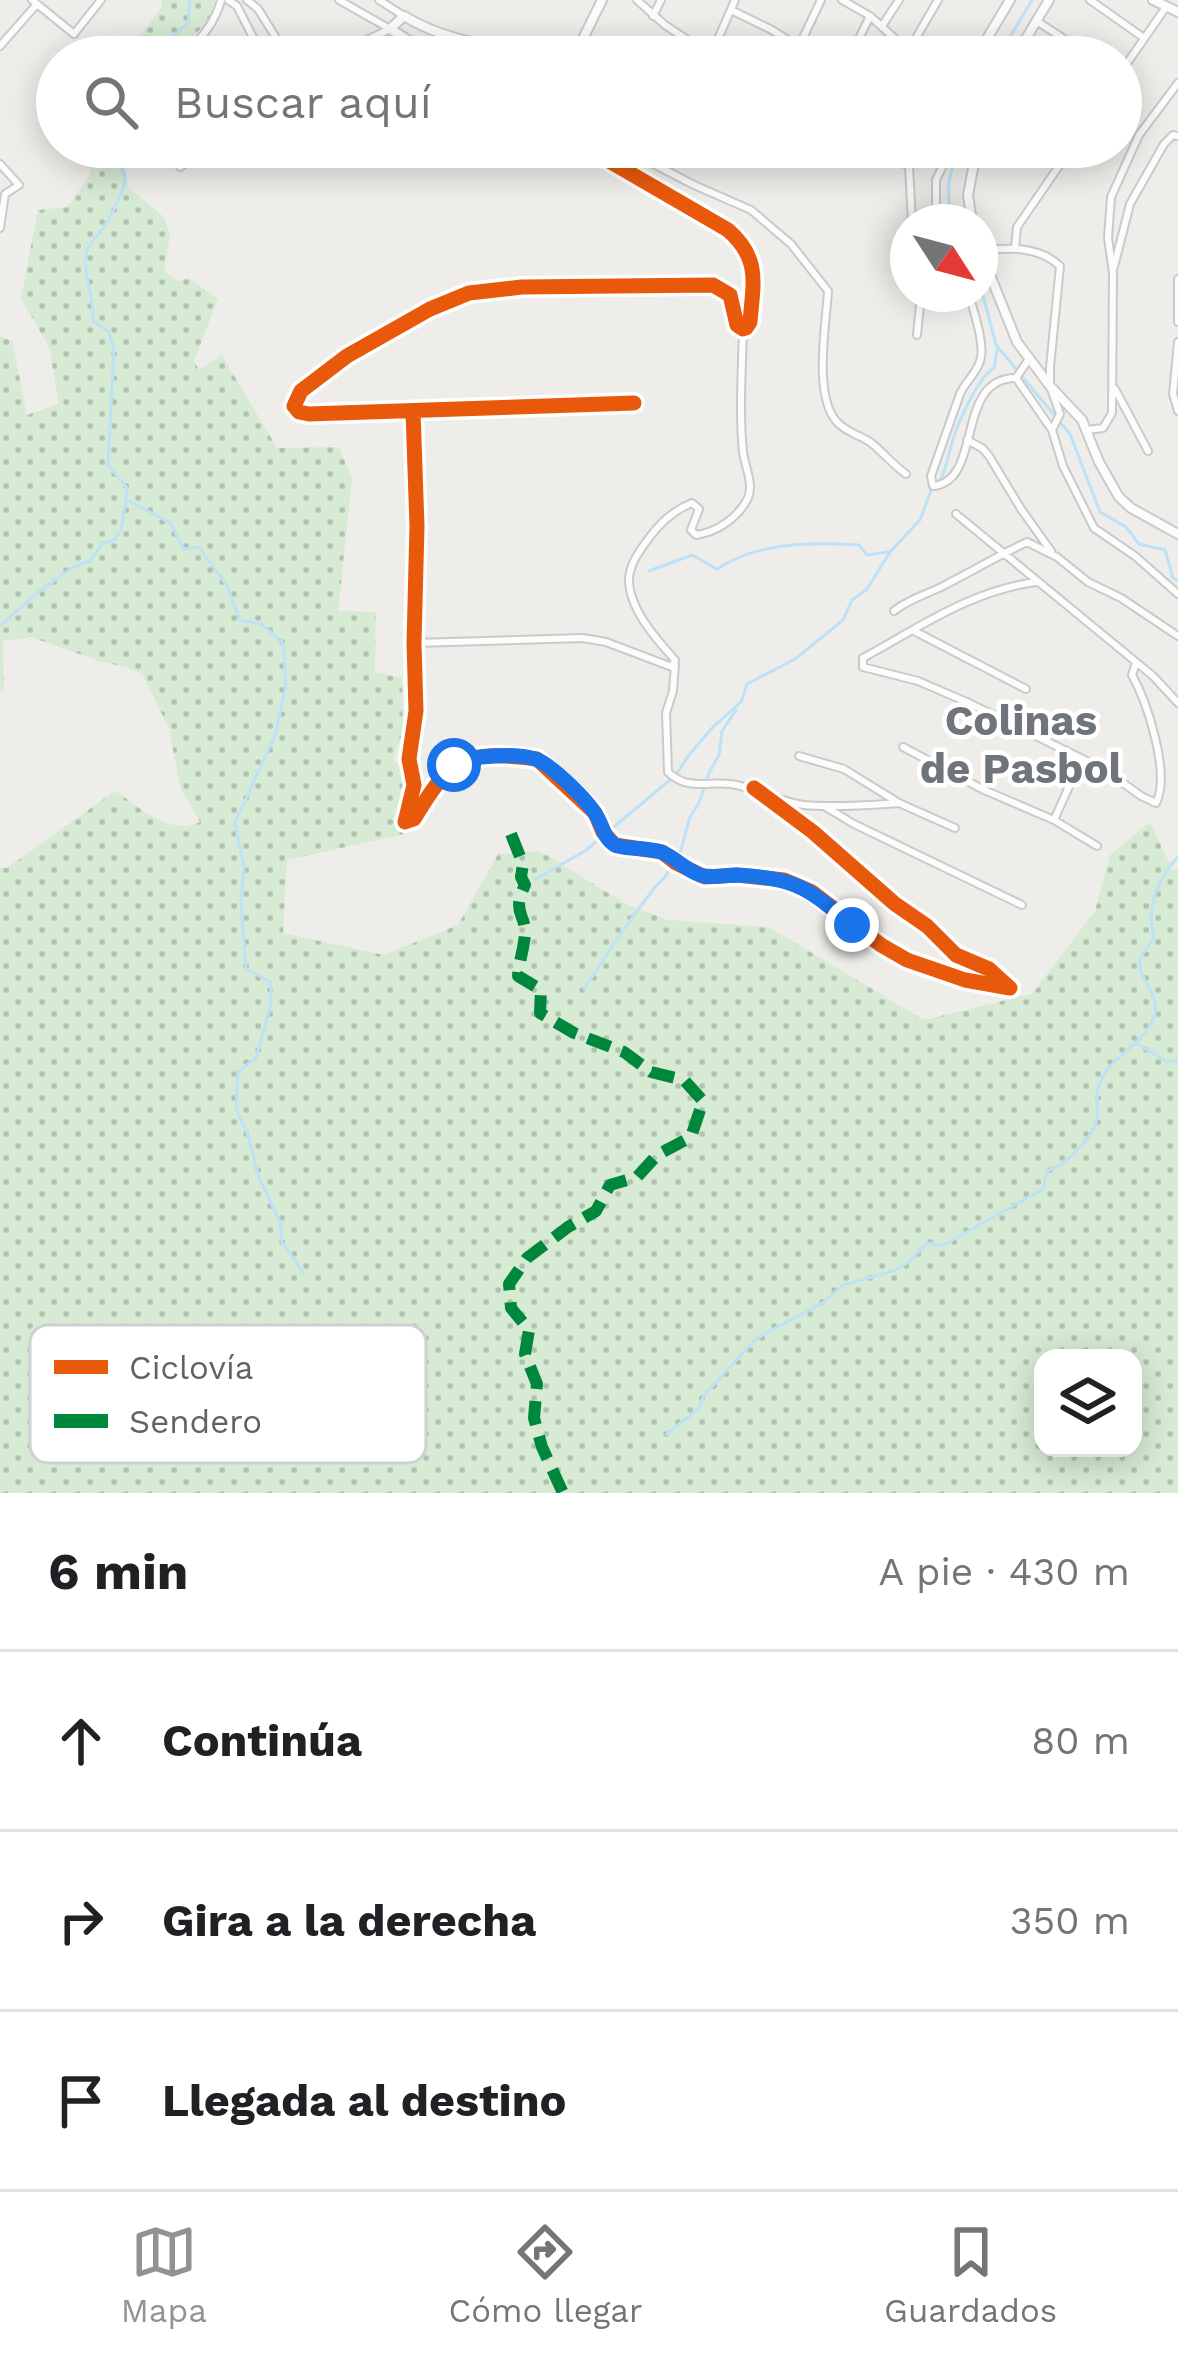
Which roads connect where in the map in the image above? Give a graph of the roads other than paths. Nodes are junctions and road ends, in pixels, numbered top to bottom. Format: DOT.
graph roads {
  1 [pos="100,0"];
  2 [pos="225,0"];
  3 [pos="247,0"];
  4 [pos="339,0"];
  5 [pos="379,0"];
  6 [pos="602,0"];
  7 [pos="637,0"];
  8 [pos="661,0"];
  9 [pos="735,0"];
  10 [pos="820,0"];
  11 [pos="842,0"];
  12 [pos="899,0"];
  13 [pos="938,0"];
  14 [pos="1010,0"];
  15 [pos="1048,0"];
  16 [pos="1090,0"];
  17 [pos="1154,0"];
  18 [pos="34,2"];
  19 [pos="1169,3"];
  20 [pos="731,10"];
  21 [pos="1178,12"];
  22 [pos="404,16"];
  23 [pos="653,16"];
  24 [pos="870,16"];
  25 [pos="1038,22"];
  26 [pos="882,26"];
  27 [pos="390,29"];
  28 [pos="435,33"];
  29 [pos="204,36"];
  30 [pos="252,36"];
  31 [pos="275,36"];
  32 [pos="375,36"];
  33 [pos="402,36"];
  34 [pos="439,36"];
  35 [pos="446,36"];
  36 [pos="584,36"];
  37 [pos="682,36"];
  38 [pos="720,36"];
  39 [pos="782,36"];
  40 [pos="804,36"];
  41 [pos="860,36"];
  42 [pos="891,36"];
  43 [pos="919,36"];
  44 [pos="989,36"];
  45 [pos="1029,36"];
  46 [pos="1059,36"];
  47 [pos="1141,36"];
  48 [pos="1144,38"];
  49 [pos="1142,41"];
  50 [pos="0,46"];
  51 [pos="1178,83"];
  52 [pos="1142,132"];
  53 [pos="1178,136"];
  54 [pos="0,164"];
  55 [pos="621,168"];
  56 [pos="661,168"];
  57 [pos="909,168"];
  58 [pos="942,168"];
  59 [pos="972,168"];
  60 [pos="1058,168"];
  61 [pos="1124,168"];
  62 [pos="3,193"];
  63 [pos="911,204"];
  64 [pos="936,204"];
  65 [pos="969,204"];
  66 [pos="0,228"];
  67 [pos="1015,248"];
  68 [pos="998,249"];
  69 [pos="1113,273"];
  70 [pos="1178,279"];
  71 [pos="998,297"];
  72 [pos="919,312"];
  73 [pos="973,312"];
  74 [pos="1178,322"];
  75 [pos="743,329"];
  76 [pos="917,335"];
  77 [pos="1178,342"];
  78 [pos="1029,359"];
  79 [pos="1016,378"];
  80 [pos="1114,385"];
  81 [pos="1050,386"];
  82 [pos="634,403"];
  83 [pos="469,410"];
  84 [pos="413,411"];
  85 [pos="1178,411"];
  86 [pos="1052,430"];
  87 [pos="1087,430"];
  88 [pos="968,440"];
  89 [pos="1148,451"];
  90 [pos="906,473"];
  91 [pos="956,514"];
  92 [pos="1178,534"];
  93 [pos="1003,554"];
  94 [pos="1057,557"];
  95 [pos="1037,582"];
  96 [pos="1178,594"];
  97 [pos="894,611"];
  98 [pos="914,631"];
  99 [pos="1176,637"];
  100 [pos="414,643"];
  101 [pos="1136,663"];
  102 [pos="675,664"];
  103 [pos="1026,689"];
  104 [pos="1178,704"];
  105 [pos="903,747"];
  106 [pos="799,756"];
  107 [pos="1081,760"];
  108 [pos="754,788"];
  109 [pos="899,803"];
  110 [pos="821,804"];
  111 [pos="1054,820"];
  112 [pos="955,828"];
  113 [pos="1097,846"];
  114 [pos="1022,905"];
  1 -- 18 [label="street"];
  2 -- 29 [label="street"];
  2 -- 30 [label="street"];
  3 -- 31 [label="street"];
  4 -- 27 [label="street"];
  5 -- 22 [label="street"];
  6 -- 36 [label="street"];
  7 -- 23 [label="street"];
  8 -- 23 [label="street"];
  9 -- 20 [label="street"];
  10 -- 40 [label="street"];
  11 -- 24 [label="street"];
  12 -- 26 [label="street"];
  13 -- 43 [label="street"];
  14 -- 44 [label="street"];
  15 -- 25 [label="street"];
  16 -- 47 [label="street"];
  17 -- 19 [label="street"];
  18 -- 50 [label="street"];
  19 -- 21 [label="street"];
  19 -- 48 [label="street"];
  20 -- 38 [label="street"];
  20 -- 39 [label="street"];
  22 -- 27 [label="street"];
  22 -- 28 [label="street"];
  23 -- 37 [label="street"];
  24 -- 26 [label="street"];
  24 -- 41 [label="street"];
  25 -- 45 [label="street"];
  25 -- 46 [label="street"];
  26 -- 42 [label="street"];
  27 -- 32 [label="street"];
  27 -- 33 [label="street"];
  28 -- 34 [label="street"];
  28 -- 35 [label="street"];
  48 -- 49 [label="street"];
  51 -- 52 [label="street"];
  53 -- 69 [label="street"];
  54 -- 62 [label="street"];
  55 -- 75 [label="street"];
  56 -- 90 [label="street"];
  57 -- 63 [label="street"];
  58 -- 64 [label="street"];
  59 -- 65 [label="street"];
  60 -- 67 [label="street"];
  61 -- 69 [label="street"];
  62 -- 66 [label="street"];
  67 -- 68 [label="street"];
  67 -- 81 [label="street"];
  69 -- 80 [label="street"];
  70 -- 74 [label="street"];
  71 -- 78 [label="street"];
  72 -- 76 [label="street"];
  73 -- 88 [label="street"];
  75 -- 84 [label="street"];
  75 -- 102 [label="street"];
  77 -- 85 [label="street"];
  78 -- 79 [label="street"];
  78 -- 81 [label="street"];
  79 -- 86 [label="street"];
  79 -- 88 [label="street"];
  80 -- 87 [label="street"];
  80 -- 89 [label="street"];
  81 -- 86 [label="street"];
  81 -- 87 [label="street"];
  82 -- 83 [label="street"];
  83 -- 84 [label="street"];
  84 -- 100 [label="street"];
  86 -- 96 [label="street"];
  87 -- 92 [label="street"];
  88 -- 94 [label="street"];
  91 -- 93 [label="street"];
  93 -- 94 [label="street"];
  93 -- 95 [label="street"];
  93 -- 97 [label="street"];
  94 -- 99 [label="street"];
  95 -- 98 [label="street"];
  95 -- 101 [label="street"];
  98 -- 103 [label="street"];
  98 -- 107 [label="street"];
  100 -- 102 [label="street"];
  100 -- 108 [label="street"];
  101 -- 104 [label="street"];
  101 -- 107 [label="street"];
  102 -- 108 [label="street"];
  105 -- 111 [label="street"];
  106 -- 109 [label="street"];
  107 -- 111 [label="street"];
  108 -- 110 [label="street"];
  109 -- 110 [label="street"];
  109 -- 112 [label="street"];
  110 -- 114 [label="street"];
  111 -- 113 [label="street"];
}
